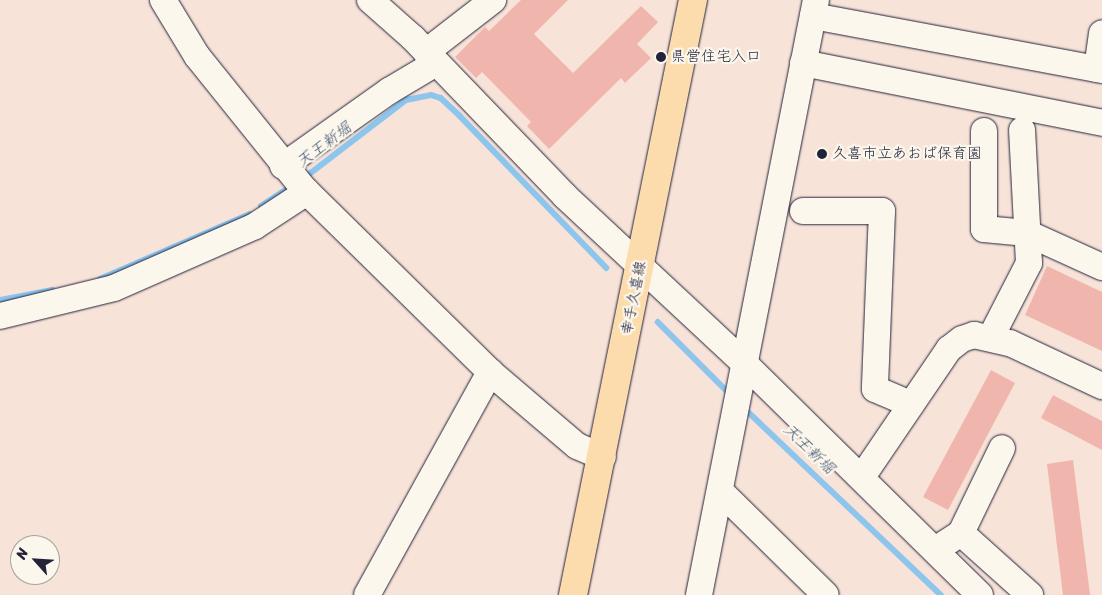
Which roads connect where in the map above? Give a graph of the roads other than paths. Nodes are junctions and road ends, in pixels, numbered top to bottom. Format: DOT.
graph roads {
  1 [pos="163,0"];
  2 [pos="370,0"];
  3 [pos="493,0"];
  4 [pos="693,0"];
  5 [pos="814,8"];
  6 [pos="1102,33"];
  7 [pos="431,57"];
  8 [pos="803,64"];
  9 [pos="1099,69"];
  10 [pos="1102,123"];
  11 [pos="1022,130"];
  12 [pos="984,131"];
  13 [pos="297,181"];
  14 [pos="803,211"];
  15 [pos="1027,233"];
  16 [pos="640,265"];
  17 [pos="1102,267"];
  18 [pos="0,316"];
  19 [pos="991,337"];
  20 [pos="490,372"];
  21 [pos="745,374"];
  22 [pos="1102,386"];
  23 [pos="911,404"];
  24 [pos="1002,448"];
  25 [pos="603,457"];
  26 [pos="862,477"];
  27 [pos="720,491"];
  28 [pos="961,533"];
  29 [pos="935,550"];
  30 [pos="367,595"];
  31 [pos="574,595"];
  32 [pos="700,595"];
  33 [pos="826,595"];
  34 [pos="980,595"];
  35 [pos="1030,595"];
  1 -- 13 [label="street"];
  2 -- 7 [label="street"];
  3 -- 7 [label="street"];
  4 -- 16 [label="main road, 幸手久喜線"];
  5 -- 8 [label="street"];
  5 -- 9 [label="street"];
  6 -- 9 [label="street"];
  7 -- 13 [label="street"];
  7 -- 16 [label="street"];
  8 -- 10 [label="street"];
  8 -- 21 [label="street"];
  11 -- 15 [label="street"];
  12 -- 15 [label="street"];
  13 -- 18 [label="street"];
  13 -- 20 [label="street"];
  14 -- 23 [label="street"];
  15 -- 17 [label="street"];
  15 -- 19 [label="street"];
  16 -- 21 [label="street"];
  16 -- 25 [label="main road, 幸手久喜線"];
  19 -- 22 [label="street"];
  19 -- 23 [label="street"];
  20 -- 25 [label="street"];
  20 -- 30 [label="street"];
  21 -- 26 [label="street"];
  21 -- 27 [label="street"];
  23 -- 26 [label="street"];
  24 -- 28 [label="street"];
  25 -- 31 [label="main road, 幸手久喜線"];
  26 -- 29 [label="street"];
  27 -- 32 [label="street"];
  27 -- 33 [label="street"];
  28 -- 29 [label="street"];
  28 -- 35 [label="street"];
  29 -- 34 [label="street"];
}
